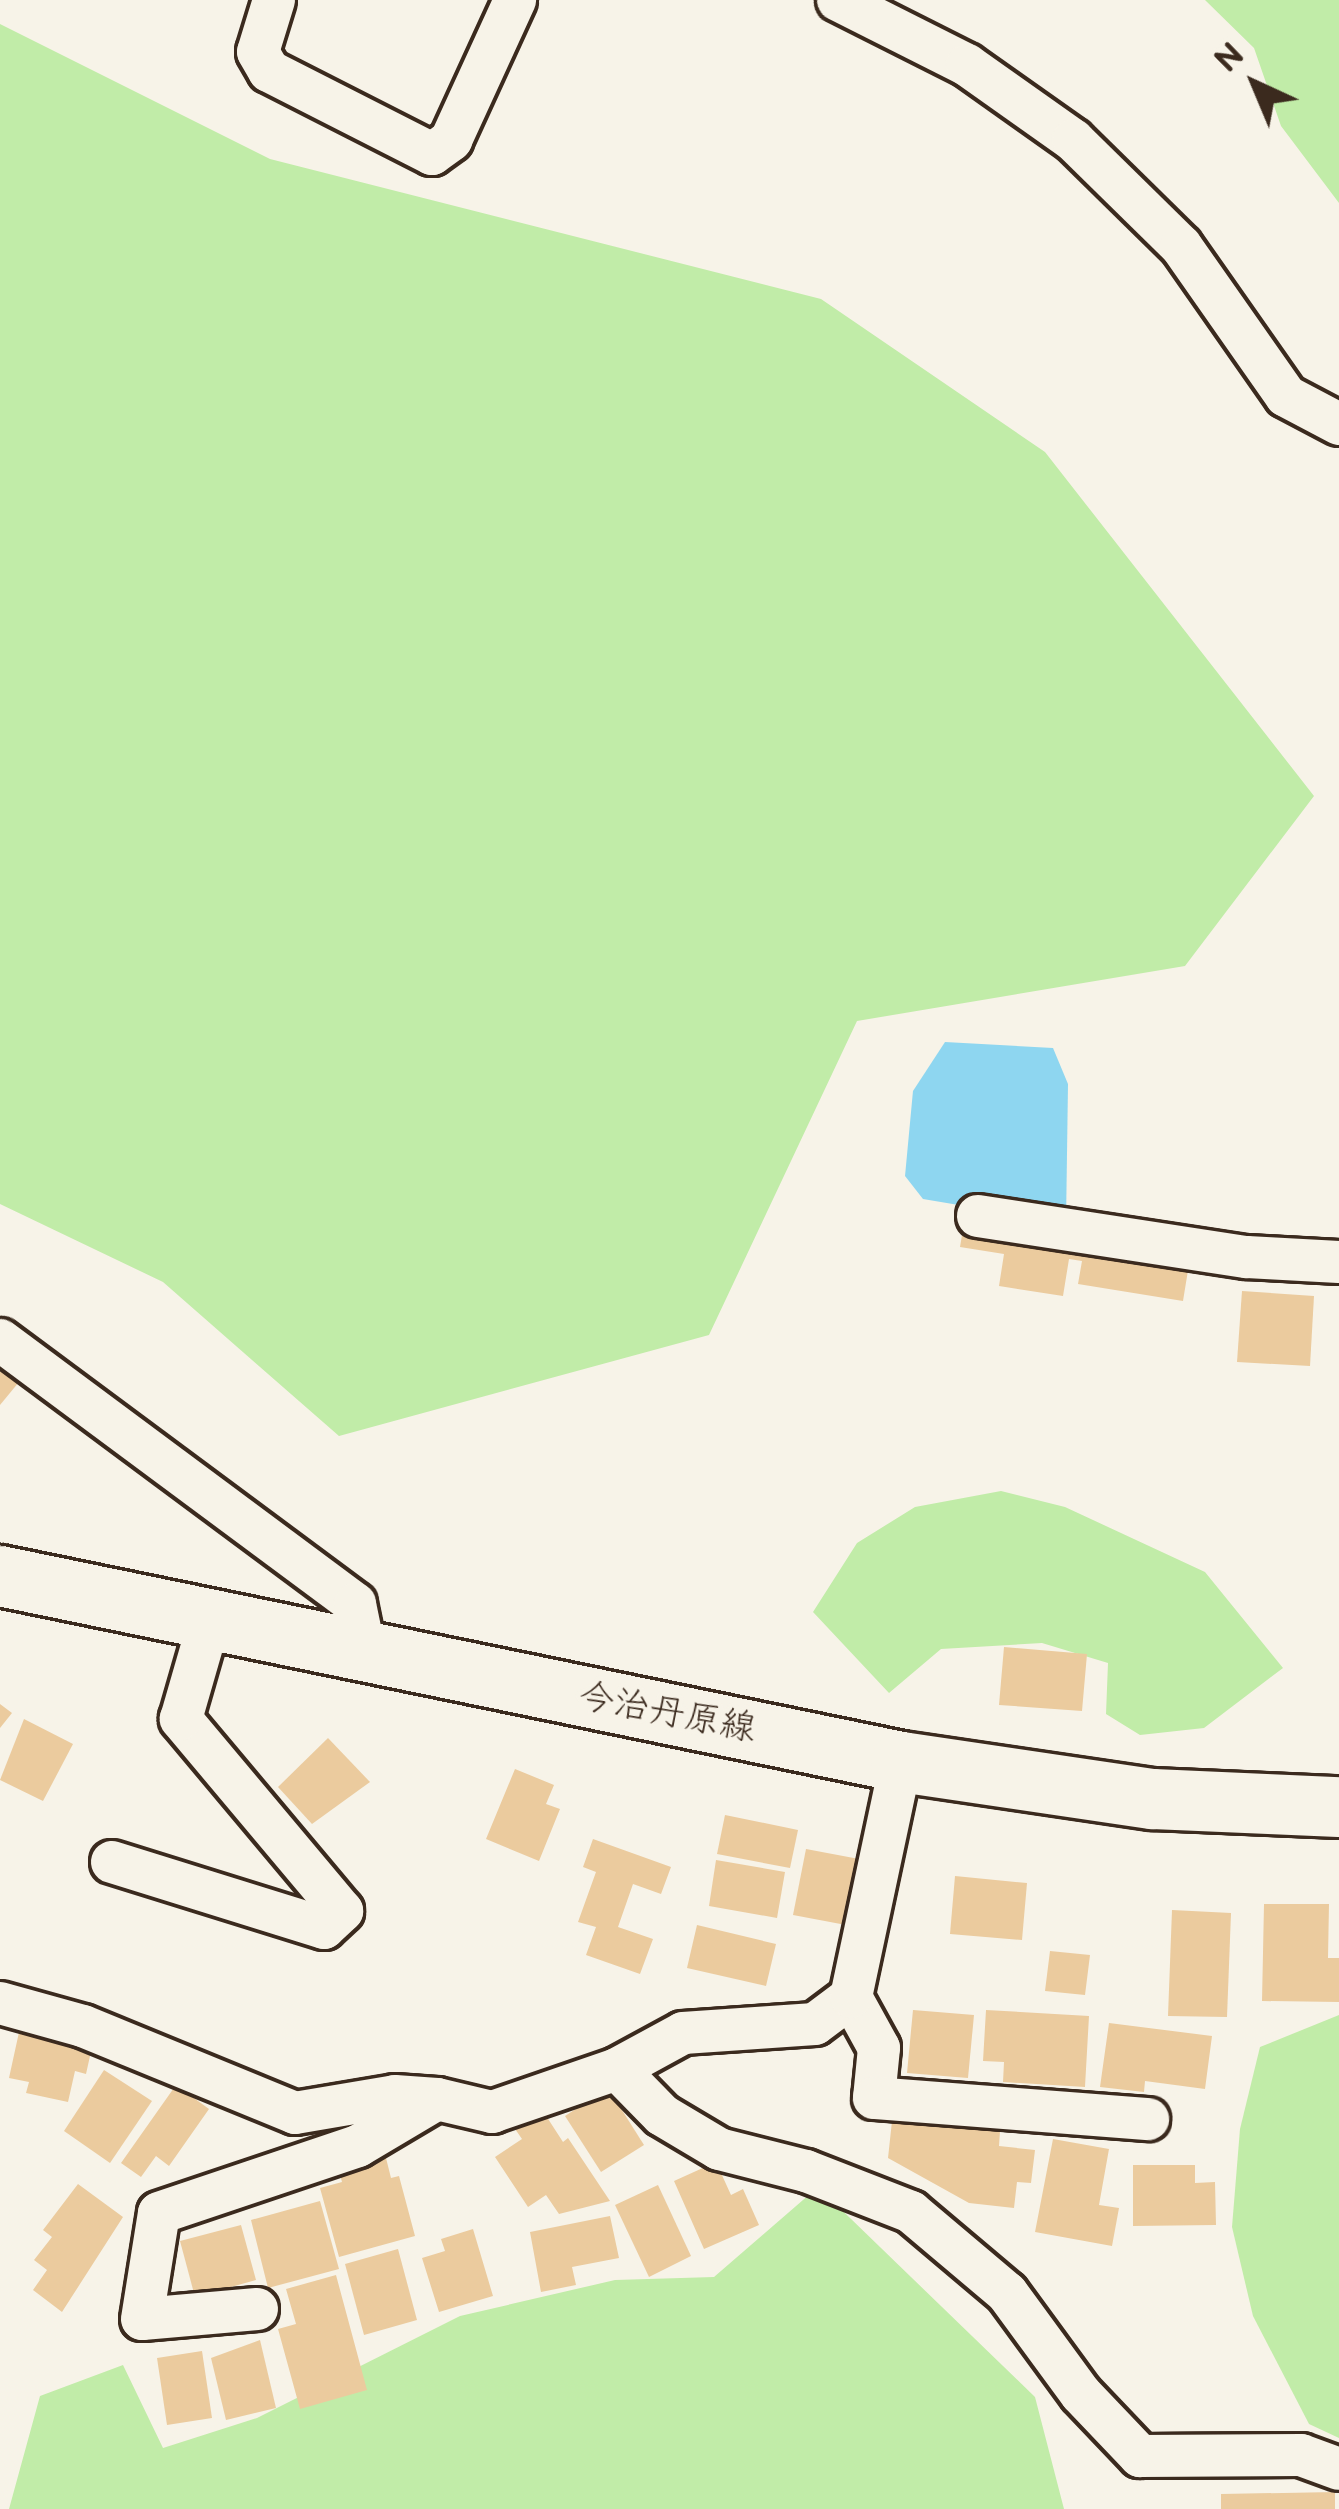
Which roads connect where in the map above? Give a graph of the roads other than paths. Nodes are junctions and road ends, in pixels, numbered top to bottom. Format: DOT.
graph roads {
  1 [pos="274,0"];
  2 [pos="515,0"];
  3 [pos="838,0"];
  4 [pos="1339,424"];
  5 [pos="978,1216"];
  6 [pos="1339,1262"];
  7 [pos="0,1340"];
  8 [pos="0,1576"];
  9 [pos="209,1622"];
  10 [pos="364,1648"];
  11 [pos="901,1762"];
  12 [pos="1339,1807"];
  13 [pos="112,1862"];
  14 [pos="851,1996"];
  15 [pos="0,2002"];
  16 [pos="617,2068"];
  17 [pos="437,2099"];
  18 [pos="1148,2119"];
  19 [pos="257,2309"];
  20 [pos="1339,2469"];
  1 -- 2 [label="street"];
  3 -- 4 [label="street"];
  5 -- 6 [label="street"];
  7 -- 10 [label="street"];
  8 -- 9 [label="main road, 今治丹原線"];
  9 -- 10 [label="main road, 今治丹原線"];
  9 -- 13 [label="street"];
  10 -- 11 [label="main road, 今治丹原線"];
  11 -- 12 [label="main road, 今治丹原線"];
  11 -- 14 [label="street"];
  14 -- 16 [label="street"];
  14 -- 18 [label="street"];
  15 -- 17 [label="street"];
  16 -- 17 [label="street"];
  16 -- 20 [label="street"];
  17 -- 19 [label="street"];
}
